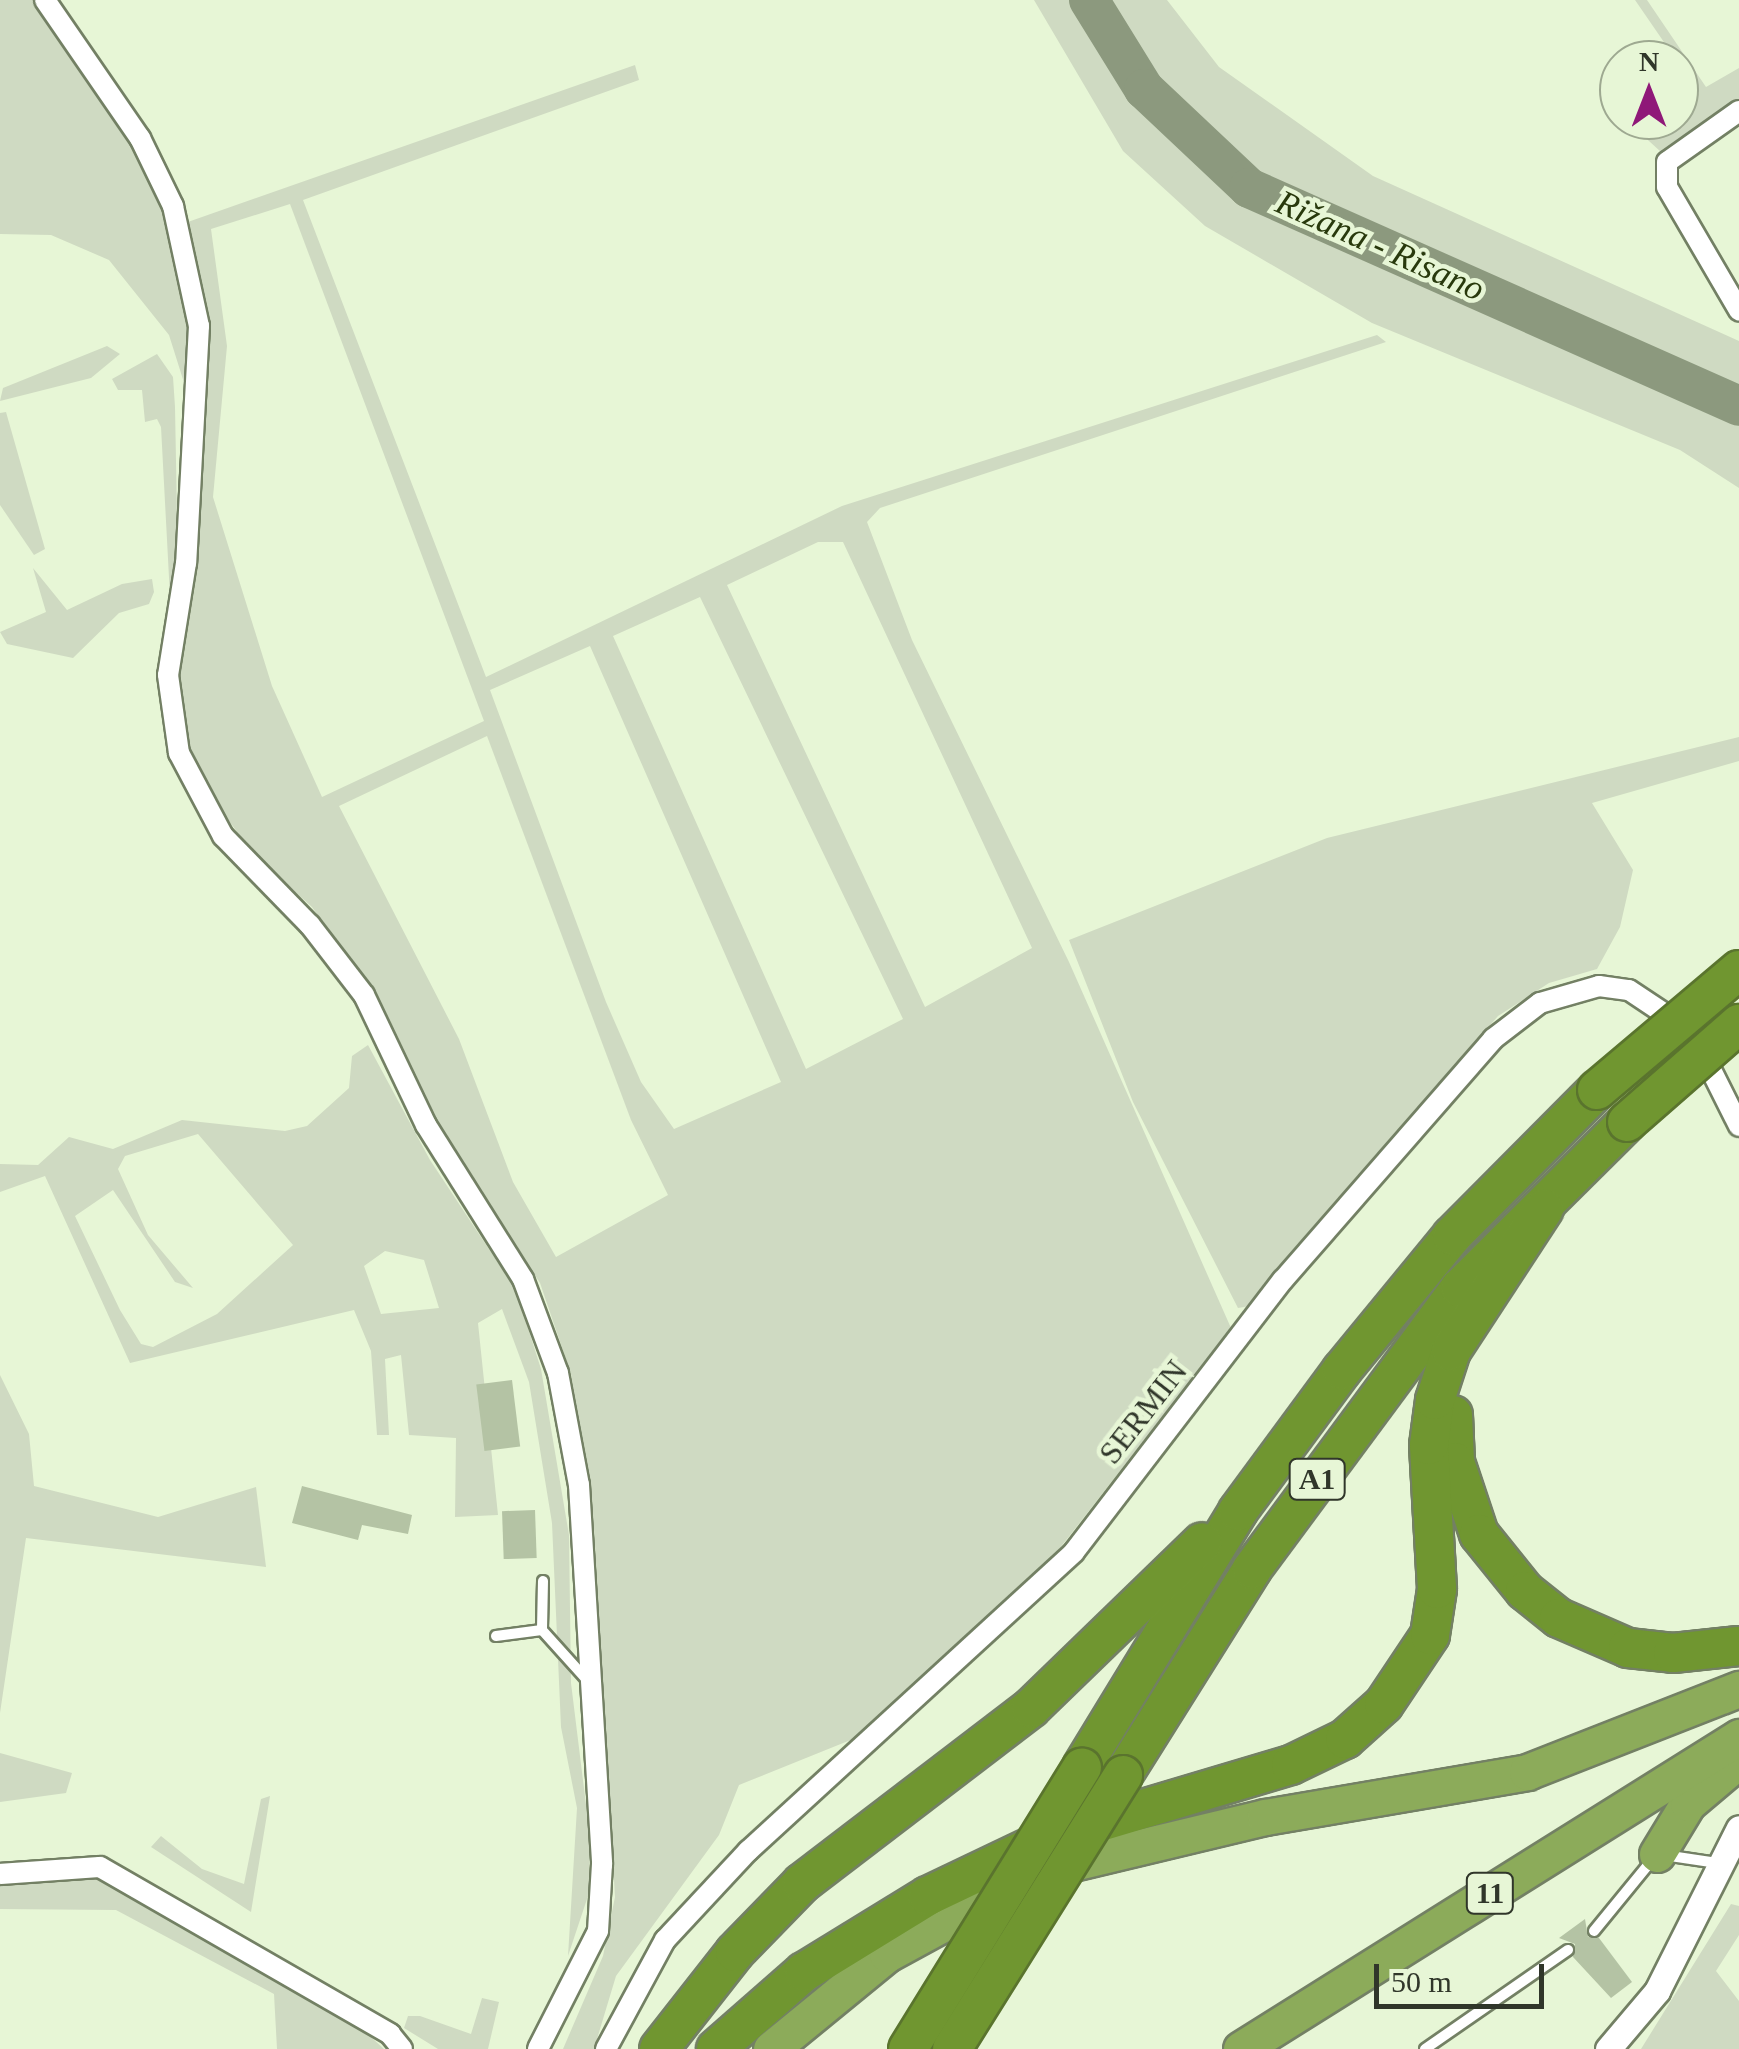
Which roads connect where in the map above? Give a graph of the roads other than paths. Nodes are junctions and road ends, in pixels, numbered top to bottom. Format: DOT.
graph roads {
  1 [pos="45,0"];
  2 [pos="1739,111"];
  3 [pos="1739,310"];
  4 [pos="1739,970"];
  5 [pos="1739,1024"];
  6 [pos="1739,1126"];
  7 [pos="1544,1209"];
  8 [pos="1506,1264"];
  9 [pos="1238,1511"];
  10 [pos="544,1581"];
  11 [pos="542,1630"];
  12 [pos="496,1636"];
  13 [pos="1739,1646"];
  14 [pos="588,1682"];
  15 [pos="1739,1689"];
  16 [pos="1739,1737"];
  17 [pos="1739,1760"];
  18 [pos="1739,1828"];
  19 [pos="1656,1854"];
  20 [pos="1717,1863"];
  21 [pos="0,1874"];
  22 [pos="1594,1931"];
  23 [pos="1568,1950"];
  24 [pos="402,2049"];
  25 [pos="538,2049"];
  26 [pos="606,2049"];
  27 [pos="659,2049"];
  28 [pos="716,2049"];
  29 [pos="771,2049"];
  30 [pos="908,2049"];
  31 [pos="952,2049"];
  32 [pos="1242,2049"];
  33 [pos="1425,2049"];
  34 [pos="1608,2049"];
  1 -- 14 [label="street"];
  2 -- 3 [label="street"];
  4 -- 9 [label="highway, A1, bridge"];
  5 -- 7 [label="highway, A1, bridge"];
  6 -- 26 [label="street, SERMIN"];
  7 -- 8 [label="highway"];
  7 -- 31 [label="highway, A1, bridge"];
  8 -- 13 [label="highway"];
  8 -- 28 [label="highway"];
  9 -- 27 [label="highway"];
  9 -- 30 [label="highway, A1, bridge"];
  10 -- 11 [label="lane"];
  11 -- 12 [label="lane"];
  11 -- 14 [label="lane"];
  14 -- 25 [label="street"];
  15 -- 29 [label="highway"];
  16 -- 32 [label="highway, 11"];
  17 -- 19 [label="highway"];
  18 -- 20 [label="street"];
  19 -- 20 [label="lane"];
  19 -- 22 [label="lane"];
  20 -- 34 [label="street"];
  21 -- 24 [label="street"];
  23 -- 33 [label="lane"];
}
